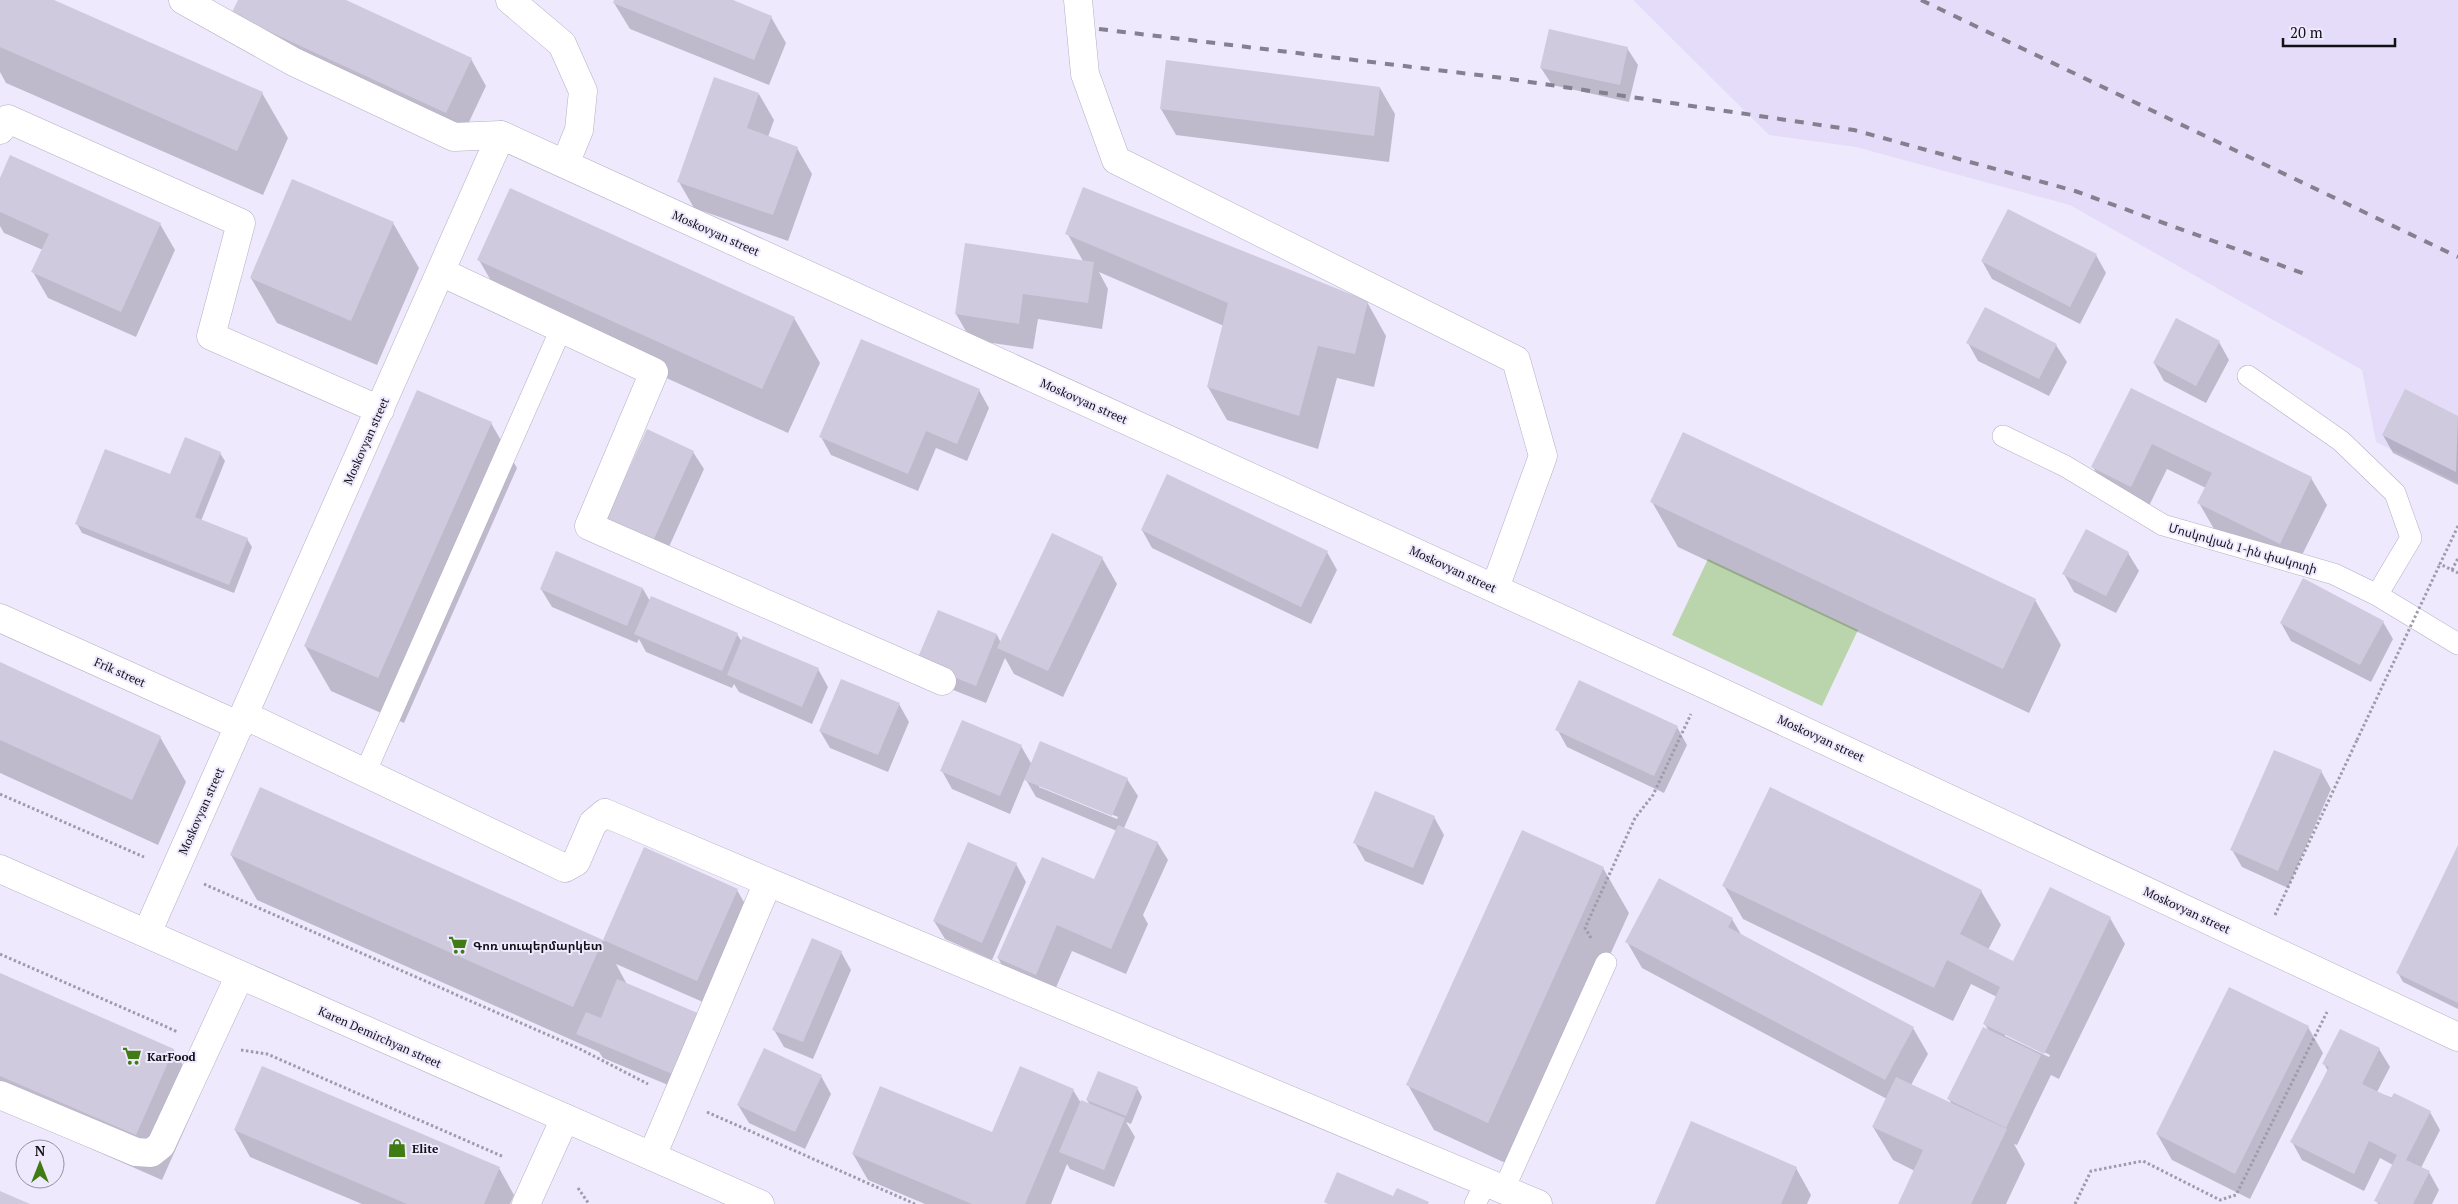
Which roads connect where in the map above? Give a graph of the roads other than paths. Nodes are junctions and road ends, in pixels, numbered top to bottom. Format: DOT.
graph roads {
  1 [pos="183,0"];
  2 [pos="510,0"];
  3 [pos="1078,0"];
  4 [pos="0,130"];
  5 [pos="501,135"];
  6 [pos="565,164"];
  7 [pos="441,272"];
  8 [pos="561,329"];
  9 [pos="2248,376"];
  10 [pos="380,410"];
  11 [pos="2003,436"];
  12 [pos="1494,588"];
  13 [pos="2377,595"];
  14 [pos="0,618"];
  15 [pos="2458,644"];
  16 [pos="942,681"];
  17 [pos="242,720"];
  18 [pos="365,773"];
  19 [pos="0,869"];
  20 [pos="768,882"];
  21 [pos="147,934"];
  22 [pos="1606,963"];
  23 [pos="240,975"];
  24 [pos="2458,1037"];
  25 [pos="0,1095"];
  26 [pos="565,1118"];
  27 [pos="652,1156"];
  28 [pos="1488,1192"];
  29 [pos="526,1204"];
  30 [pos="760,1204"];
  31 [pos="1538,1204"];
  1 -- 5 [label="street"];
  2 -- 6 [label="street"];
  3 -- 12 [label="street"];
  4 -- 10 [label="street"];
  5 -- 6 [label="street, Moskovyan street"];
  5 -- 7 [label="street, Moskovyan street"];
  6 -- 12 [label="street, Moskovyan street"];
  7 -- 8 [label="street"];
  7 -- 10 [label="street, Moskovyan street"];
  8 -- 16 [label="street"];
  8 -- 18 [label="lane"];
  9 -- 13 [label="lane"];
  10 -- 17 [label="street, Moskovyan street"];
  11 -- 13 [label="lane, Մոսկովյան 1-ին փակուղի"];
  12 -- 24 [label="street, Moskovyan street"];
  13 -- 15 [label="lane, Մոսկովյան 1-ին փակուղի"];
  14 -- 17 [label="street, Frik street"];
  17 -- 18 [label="street, Frik street"];
  17 -- 21 [label="street, Moskovyan street"];
  18 -- 20 [label="street, Frik street"];
  19 -- 21 [label="street, Karen Demirchyan street"];
  20 -- 27 [label="street"];
  20 -- 28 [label="street"];
  21 -- 23 [label="street, Karen Demirchyan street"];
  22 -- 28 [label="lane"];
  23 -- 25 [label="street"];
  23 -- 26 [label="street, Karen Demirchyan street"];
  26 -- 27 [label="street, Karen Demirchyan street"];
  26 -- 29 [label="street"];
  27 -- 30 [label="street, Karen Demirchyan street"];
  28 -- 31 [label="street"];
}
